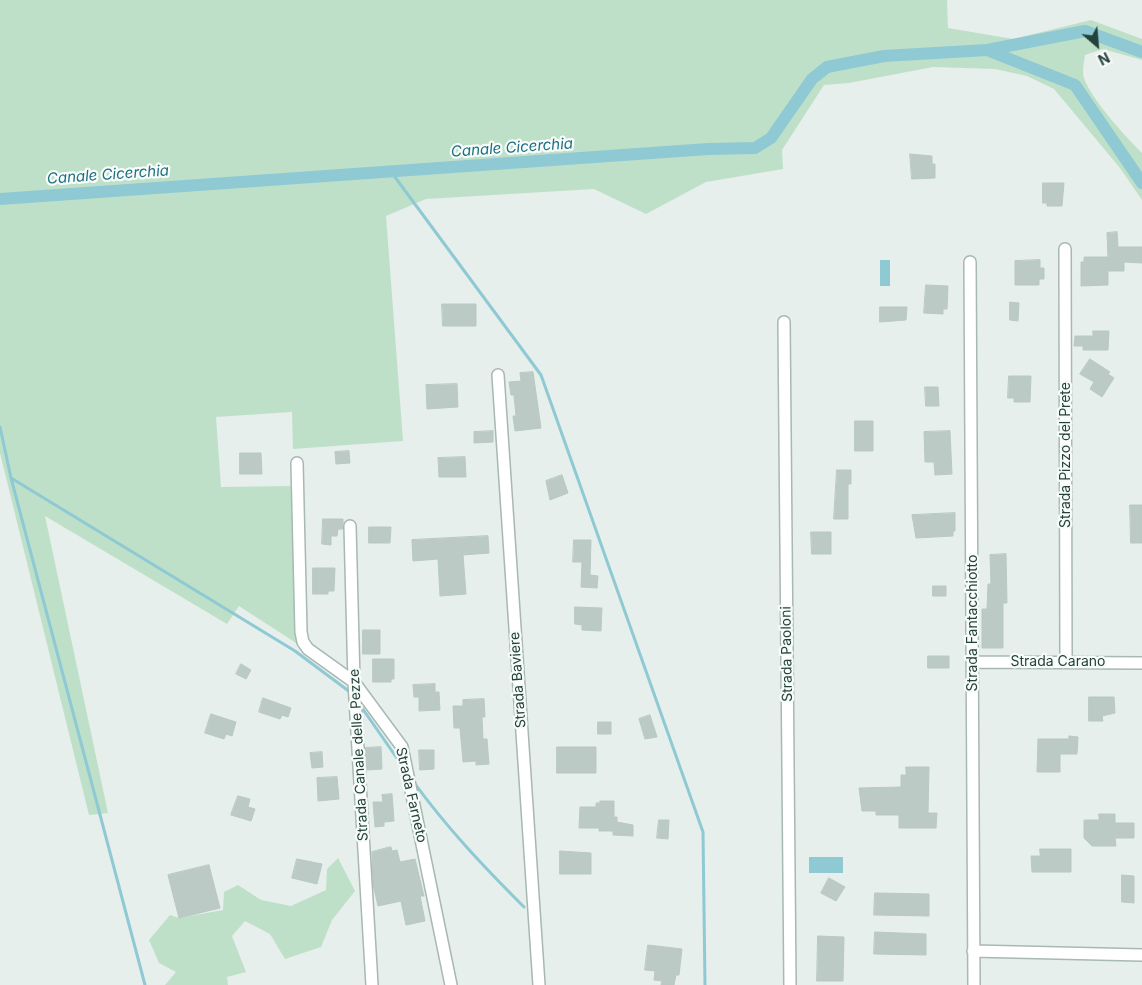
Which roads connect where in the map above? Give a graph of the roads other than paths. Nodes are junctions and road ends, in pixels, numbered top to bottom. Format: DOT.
graph roads {
  1 [pos="1065,249"];
  2 [pos="970,262"];
  3 [pos="784,322"];
  4 [pos="498,375"];
  5 [pos="297,463"];
  6 [pos="350,526"];
  7 [pos="973,662"];
  8 [pos="1066,662"];
  9 [pos="1142,663"];
  10 [pos="354,682"];
  11 [pos="973,951"];
  12 [pos="1142,955"];
  13 [pos="372,985"];
  14 [pos="451,985"];
  15 [pos="539,985"];
  16 [pos="790,985"];
  17 [pos="974,985"];
  1 -- 8 [label="street, Strada Pizzo del Prete"];
  2 -- 7 [label="street, Strada Fantacchiotto"];
  3 -- 16 [label="street, Strada Paoloni"];
  4 -- 15 [label="street, Strada Baviere"];
  5 -- 10 [label="street, Strada Farneto"];
  6 -- 10 [label="street, Strada Canale delle Pezze"];
  7 -- 8 [label="street, Strada Carano"];
  7 -- 11 [label="street, Strada Fantacchiotto"];
  8 -- 9 [label="street, Strada Carano"];
  10 -- 13 [label="street, Strada Canale delle Pezze"];
  10 -- 14 [label="street, Strada Farneto"];
  11 -- 12 [label="street"];
  11 -- 17 [label="street, Strada Fantacchiotto"];
}
